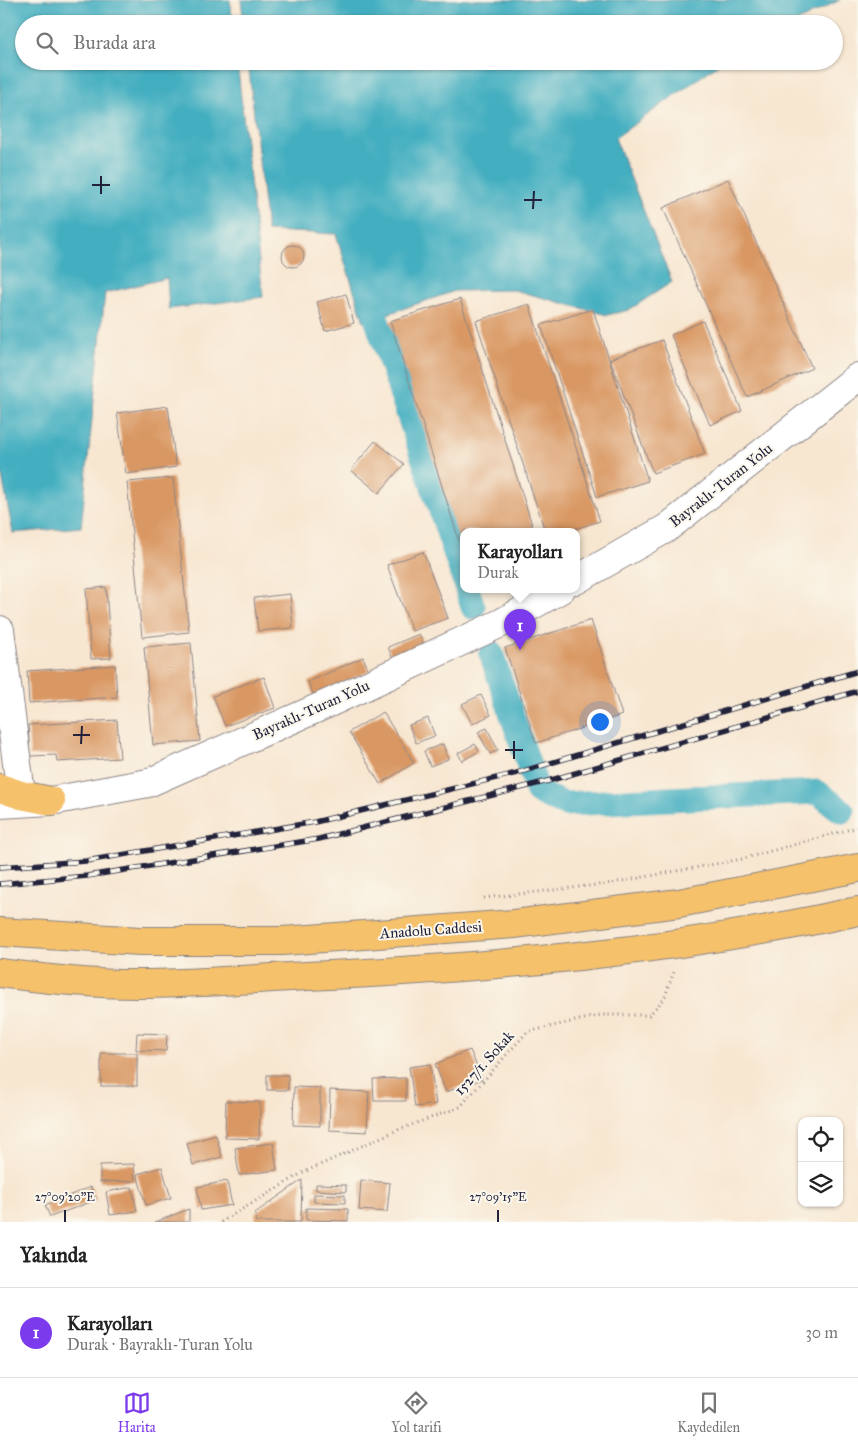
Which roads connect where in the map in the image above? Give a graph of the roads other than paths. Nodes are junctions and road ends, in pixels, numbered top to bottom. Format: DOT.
graph roads {
  1 [pos="858,377"];
  2 [pos="580,578"];
  3 [pos="554,593"];
  4 [pos="0,630"];
  5 [pos="6,726"];
  6 [pos="7,796"];
  7 [pos="51,802"];
  8 [pos="858,868"];
  9 [pos="858,911"];
  10 [pos="0,932"];
  11 [pos="0,973"];
  1 -- 2 [label="street, Bayraklı-Turan Yolu"];
  3 -- 7 [label="street, Bayraklı-Turan Yolu"];
  4 -- 5 [label="street"];
  5 -- 6 [label="street"];
  6 -- 7 [label="highway"];
  8 -- 10 [label="highway, Anadolu Caddesi"];
  9 -- 11 [label="highway"];
}
